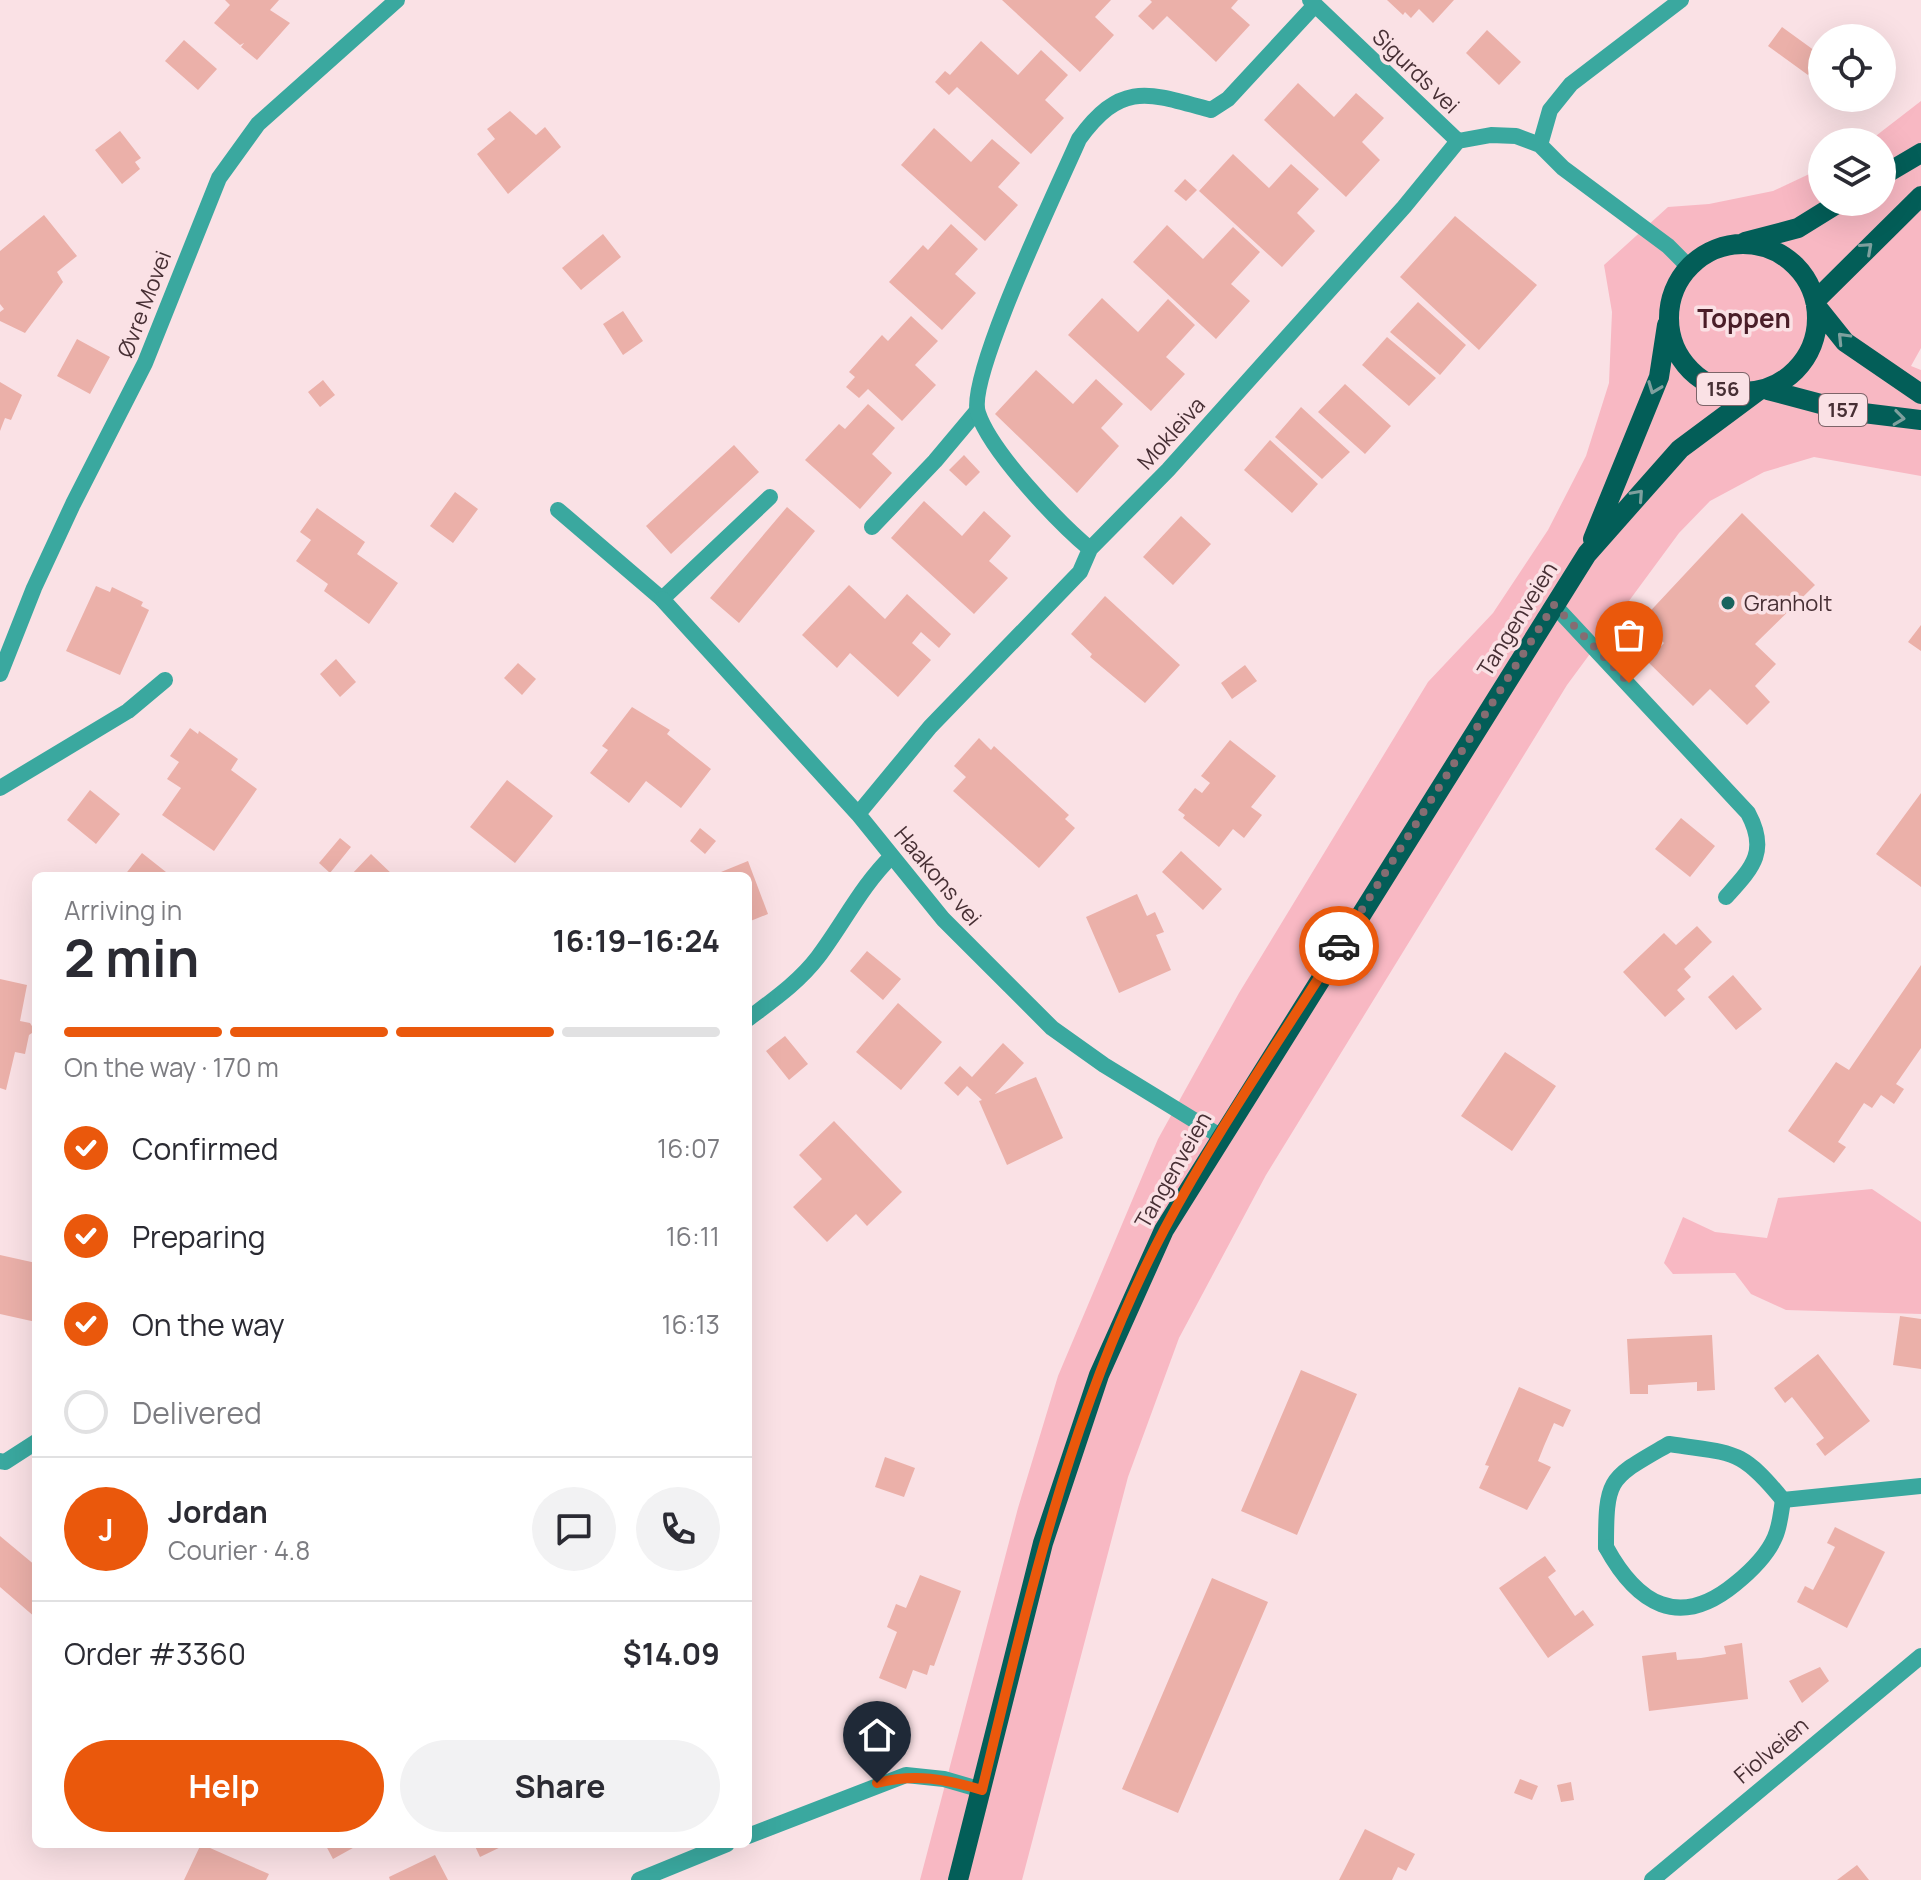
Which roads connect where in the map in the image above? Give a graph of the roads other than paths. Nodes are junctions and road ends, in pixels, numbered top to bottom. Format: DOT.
graph roads {
  1 [pos="397,0"];
  2 [pos="1681,0"];
  3 [pos="1312,3"];
  4 [pos="1458,141"];
  5 [pos="1540,145"];
  6 [pos="1921,153"];
  7 [pos="1896,168"];
  8 [pos="1921,196"];
  9 [pos="1817,216"];
  10 [pos="1737,244"];
  11 [pos="1689,267"];
  12 [pos="1816,304"];
  13 [pos="1669,312"];
  14 [pos="1763,390"];
  15 [pos="1921,394"];
  16 [pos="977,411"];
  17 [pos="1921,420"];
  18 [pos="770,497"];
  19 [pos="558,510"];
  20 [pos="872,527"];
  21 [pos="1090,549"];
  22 [pos="1587,554"];
  23 [pos="662,599"];
  24 [pos="1554,605"];
  25 [pos="0,674"];
  26 [pos="165,680"];
  27 [pos="0,788"];
  28 [pos="858,814"];
  29 [pos="892,856"];
  30 [pos="1726,897"];
  31 [pos="752,1016"];
  32 [pos="1220,1136"];
  33 [pos="32,1445"];
  34 [pos="0,1461"];
  35 [pos="1921,1486"];
  36 [pos="1783,1500"];
  37 [pos="1921,1656"];
  38 [pos="982,1790"];
  39 [pos="752,1834"];
  40 [pos="717,1848"];
  41 [pos="639,1880"];
  42 [pos="958,1880"];
  43 [pos="1652,1880"];
  1 -- 25 [label="street, Øvre Movei"];
  2 -- 5 [label="street"];
  3 -- 4 [label="street, Sigurds vei"];
  3 -- 16 [label="street"];
  4 -- 5 [label="street"];
  4 -- 21 [label="street, Mokleiva"];
  5 -- 11 [label="street"];
  6 -- 7 [label="main road"];
  12 -- 8 [label="main road, one-way"];
  9 -- 10 [label="main road"];
  10 -- 11 [label="main road"];
  10 -- 12 [label="main road"];
  11 -- 13 [label="main road, 156"];
  12 -- 14 [label="main road, 156"];
  15 -- 12 [label="main road, 157, one-way"];
  13 -- 14 [label="main road, 156"];
  13 -- 22 [label="main road, Tangenveien / 156, one-way"];
  14 -- 17 [label="main road, 157, one-way"];
  22 -- 14 [label="main road, Tangenveien / 156, one-way"];
  16 -- 20 [label="street"];
  16 -- 21 [label="street"];
  18 -- 23 [label="street"];
  19 -- 23 [label="street, Haakons vei"];
  21 -- 28 [label="street, Mokleiva"];
  22 -- 24 [label="main road, Tangenveien / 156"];
  23 -- 28 [label="street, Haakons vei"];
  24 -- 30 [label="street"];
  24 -- 32 [label="main road, Tangenveien / 156"];
  26 -- 27 [label="street"];
  28 -- 29 [label="street, Haakons vei"];
  29 -- 31 [label="street"];
  29 -- 32 [label="street, Haakons vei"];
  32 -- 38 [label="main road, Tangenveien / 156"];
  33 -- 34 [label="street"];
  35 -- 36 [label="street"];
  36 -- 36 [label="street"];
  37 -- 43 [label="street, Fiolveien"];
  38 -- 39 [label="street"];
  38 -- 42 [label="main road, Tangenveien / 156"];
  40 -- 41 [label="street"];
}
